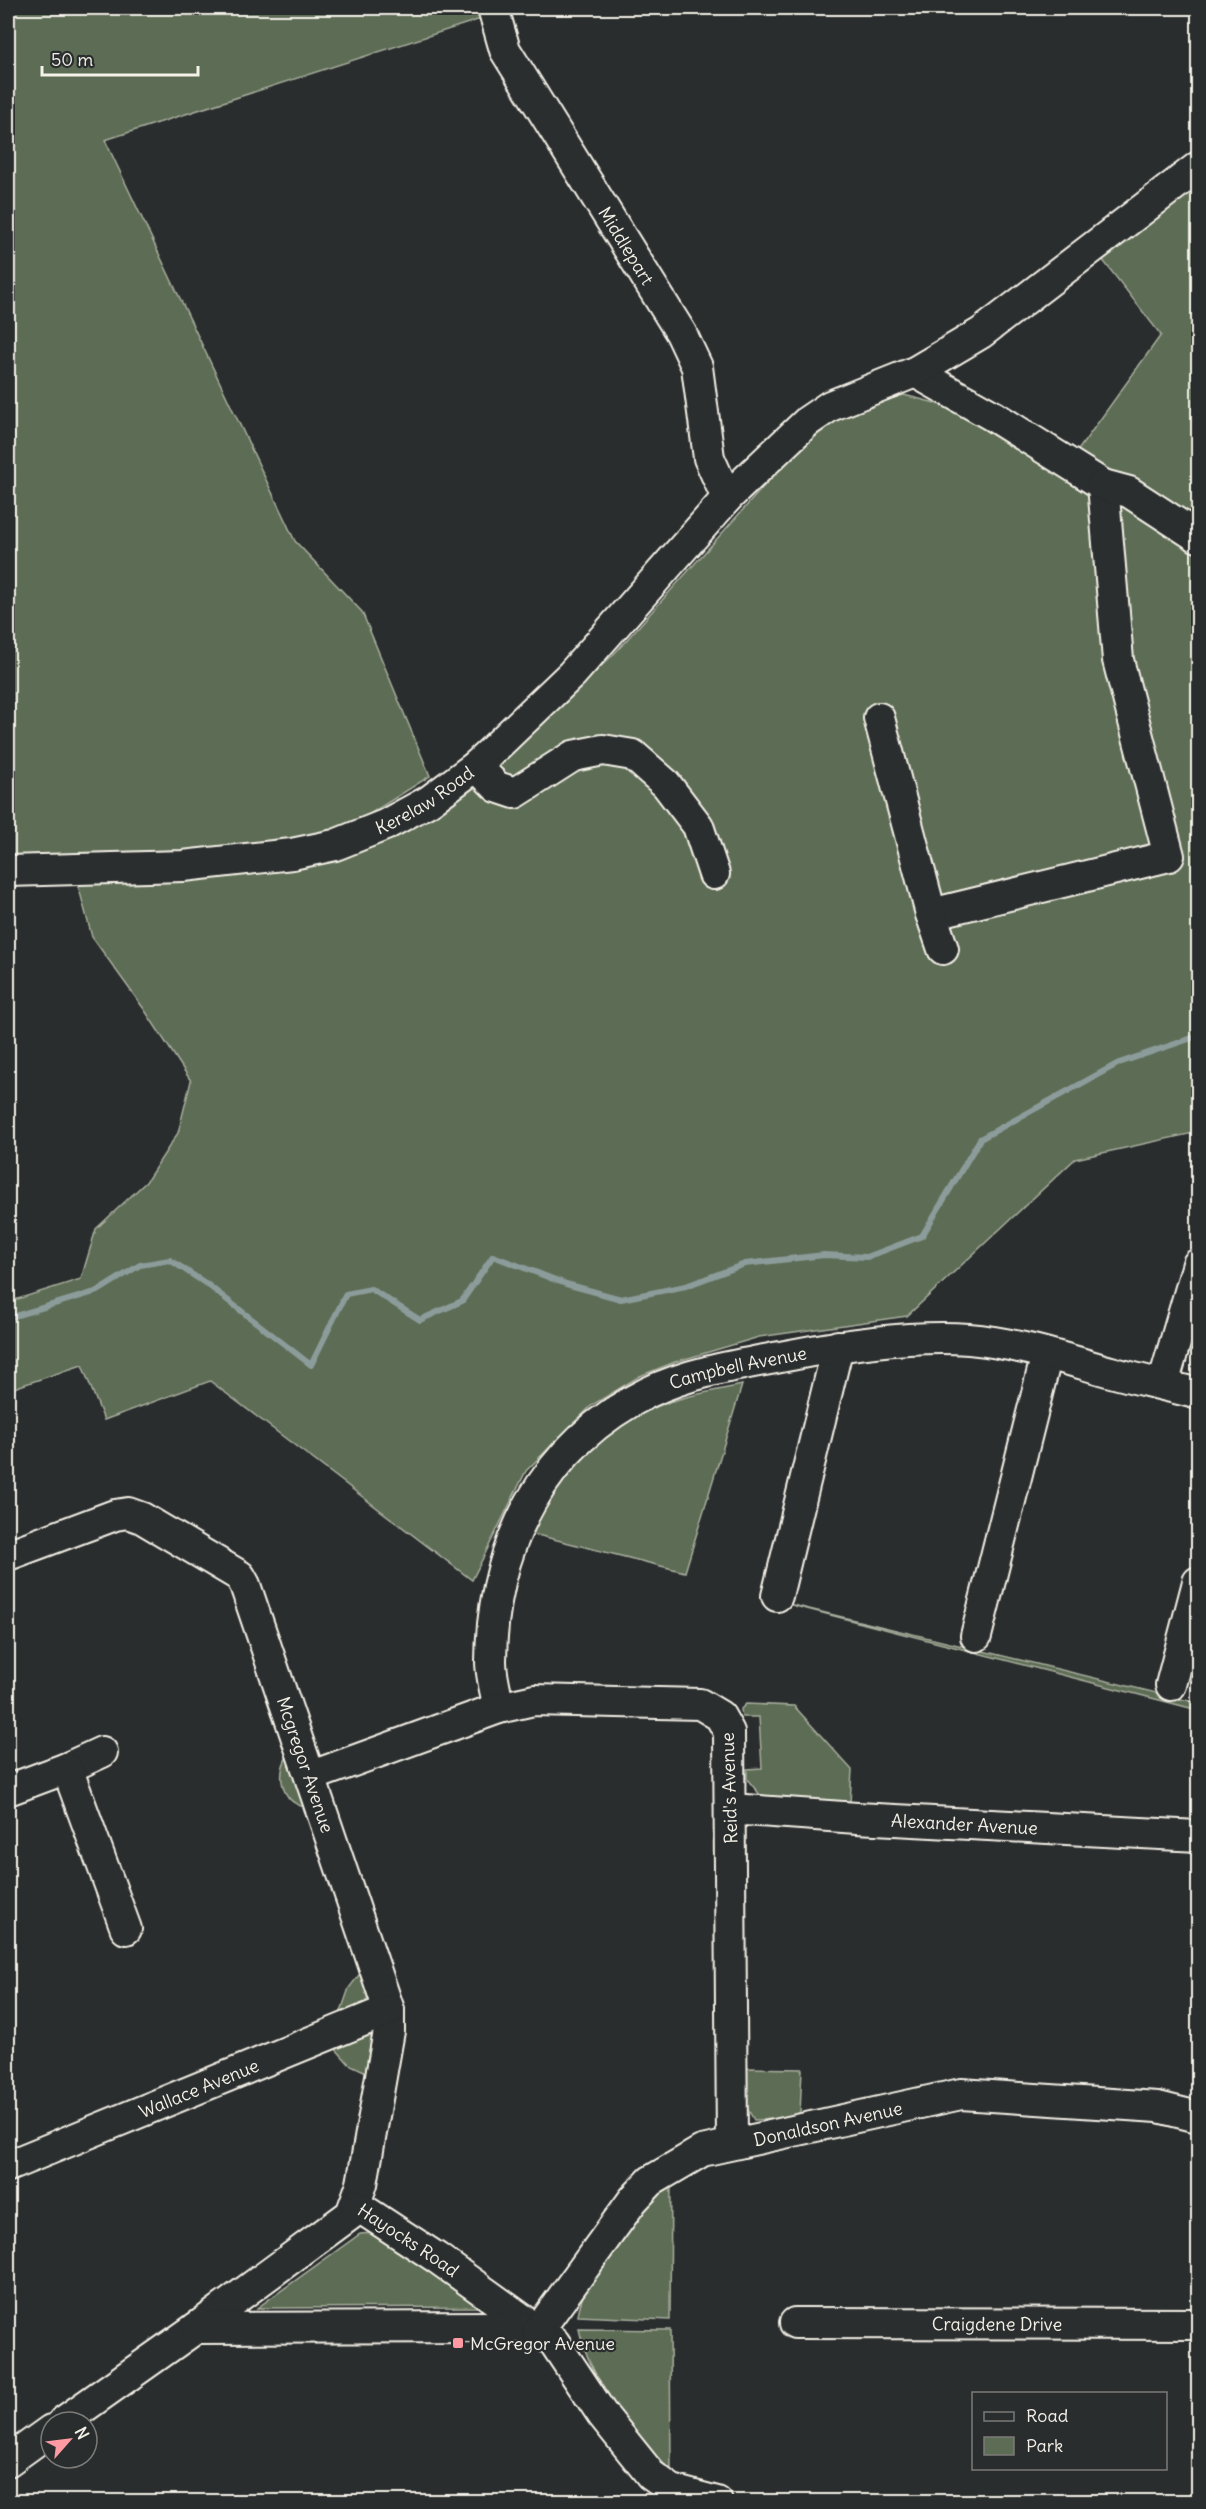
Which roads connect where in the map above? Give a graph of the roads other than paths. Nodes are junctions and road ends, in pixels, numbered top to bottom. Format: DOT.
graph roads {
  1 [pos="493,8"];
  2 [pos="1198,168"];
  3 [pos="915,372"];
  4 [pos="1103,485"];
  5 [pos="727,498"];
  6 [pos="1198,537"];
  7 [pos="879,718"];
  8 [pos="476,766"];
  9 [pos="8,871"];
  10 [pos="714,874"];
  11 [pos="931,914"];
  12 [pos="943,950"];
  13 [pos="1198,1264"];
  14 [pos="838,1346"];
  15 [pos="1047,1354"];
  16 [pos="1163,1384"];
  17 [pos="1198,1394"];
  18 [pos="8,1555"];
  19 [pos="1198,1582"];
  20 [pos="777,1596"];
  21 [pos="976,1636"];
  22 [pos="1171,1685"];
  23 [pos="499,1708"];
  24 [pos="102,1752"];
  25 [pos="67,1768"];
  26 [pos="312,1776"];
  27 [pos="8,1790"];
  28 [pos="731,1809"];
  29 [pos="1198,1836"];
  30 [pos="126,1929"];
  31 [pos="389,2010"];
  32 [pos="1198,2117"];
  33 [pos="732,2143"];
  34 [pos="8,2166"];
  35 [pos="356,2205"];
  36 [pos="795,2323"];
  37 [pos="1198,2324"];
  38 [pos="196,2328"];
  39 [pos="538,2331"];
  40 [pos="80,2410"];
  41 [pos="39,2439"];
  42 [pos="8,2461"];
  43 [pos="669,2496"];
  44 [pos="717,2502"];
  1 -- 5 [label="street, Middlepart"];
  2 -- 3 [label="street, Kerelaw Road"];
  3 -- 4 [label="street"];
  3 -- 5 [label="street, Kerelaw Road"];
  4 -- 6 [label="street"];
  4 -- 11 [label="street"];
  5 -- 8 [label="street, Kerelaw Road"];
  7 -- 11 [label="street"];
  8 -- 9 [label="street, Kerelaw Road"];
  8 -- 10 [label="street"];
  11 -- 12 [label="street"];
  13 -- 16 [label="street"];
  14 -- 15 [label="street, Campbell Avenue"];
  14 -- 20 [label="street"];
  14 -- 23 [label="street, Campbell Avenue"];
  15 -- 16 [label="street, Campbell Avenue"];
  15 -- 21 [label="street"];
  16 -- 17 [label="street, Campbell Avenue"];
  18 -- 26 [label="street, Mcgregor Avenue"];
  19 -- 22 [label="street"];
  23 -- 26 [label="street, Reid's Avenue"];
  23 -- 28 [label="street, Reid's Avenue"];
  24 -- 25 [label="street"];
  25 -- 27 [label="street"];
  25 -- 30 [label="street"];
  26 -- 31 [label="street, Mcgregor Avenue"];
  28 -- 29 [label="street, Alexander Avenue"];
  28 -- 33 [label="street, Reid's Avenue"];
  31 -- 34 [label="street, Wallace Avenue"];
  31 -- 35 [label="street, Mcgregor Avenue"];
  32 -- 33 [label="street, Donaldson Avenue"];
  33 -- 39 [label="street, Donaldson Avenue"];
  35 -- 38 [label="street, Hayocks Road"];
  35 -- 39 [label="street, Hayocks Road"];
  36 -- 37 [label="street, Craigdene Drive"];
  38 -- 39 [label="street"];
  38 -- 40 [label="street, Hayocks Road"];
  39 -- 43 [label="street, Hayocks Road"];
  41 -- 42 [label="street"];
  43 -- 44 [label="street, Hayocks Road"];
}
